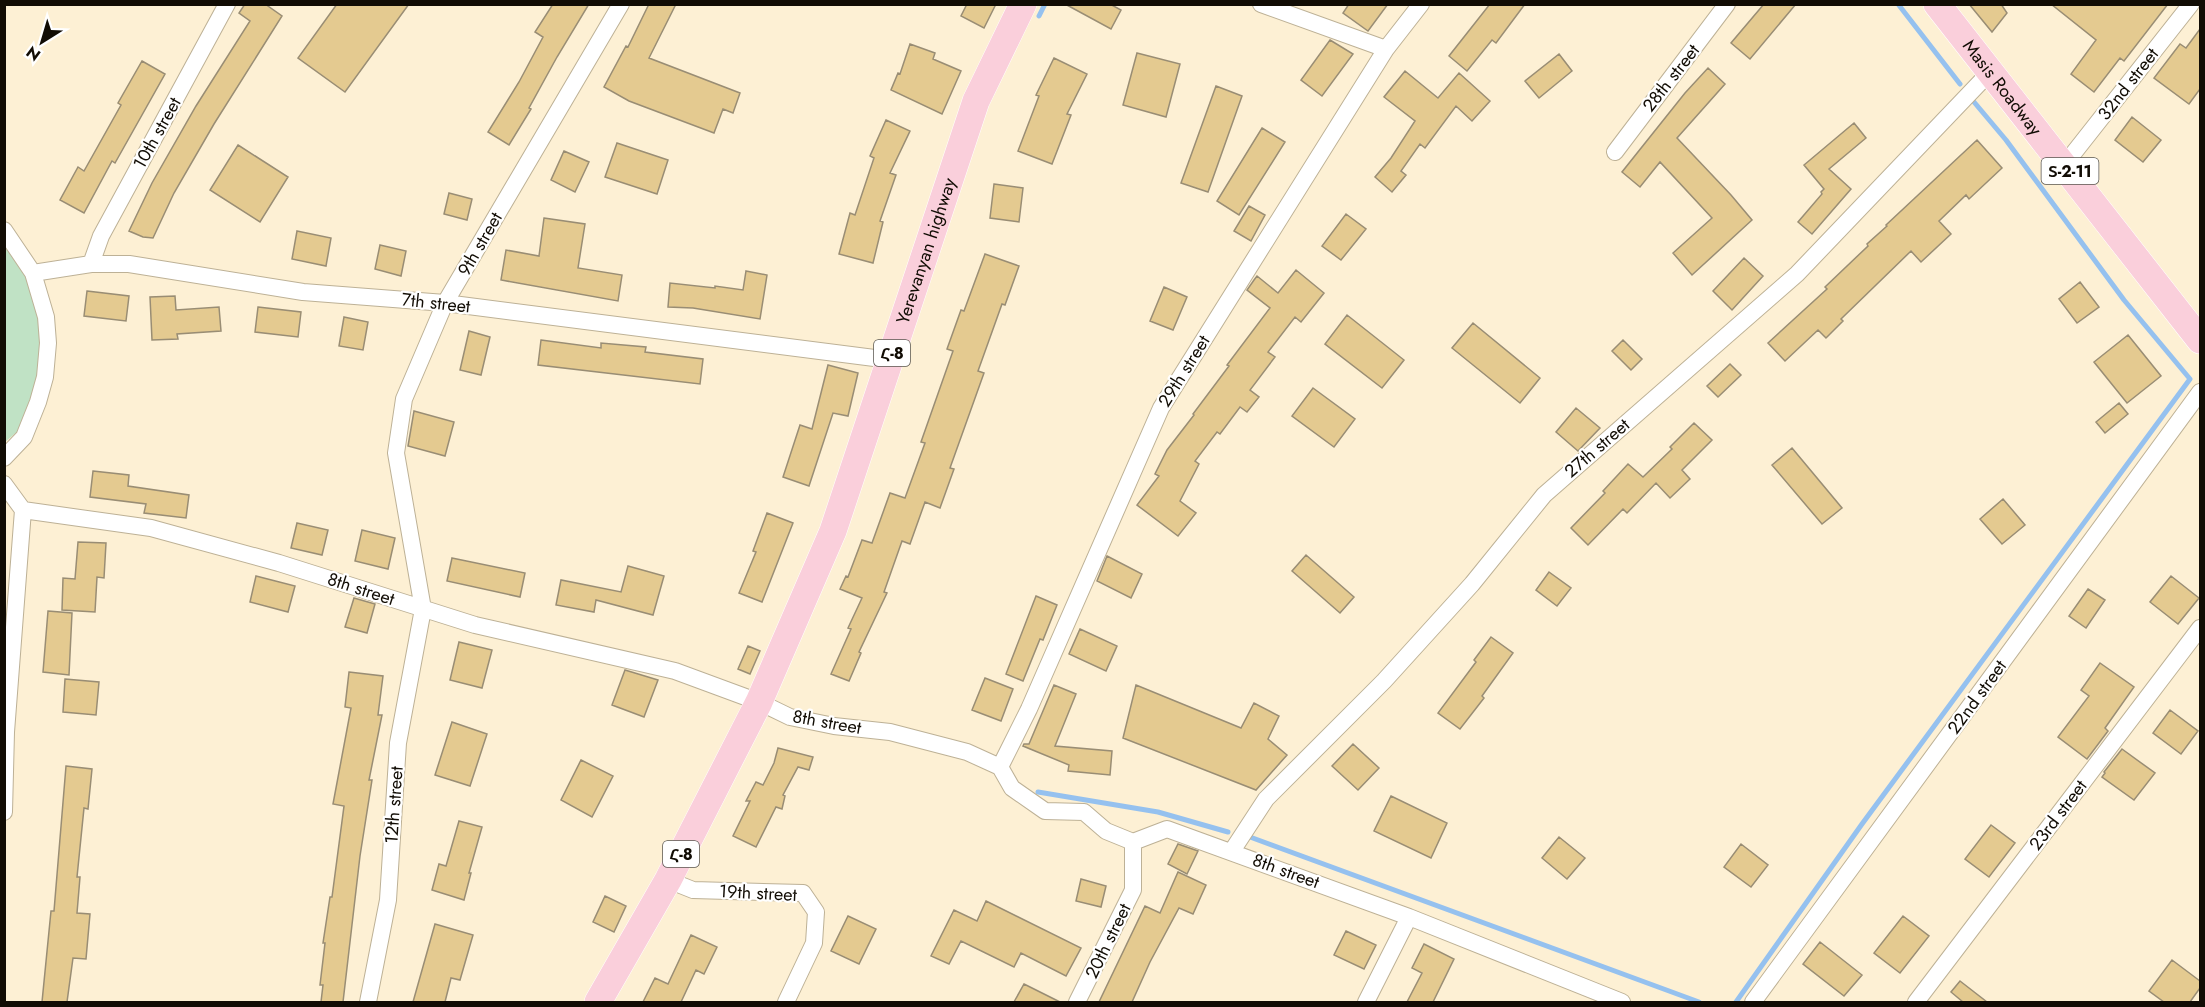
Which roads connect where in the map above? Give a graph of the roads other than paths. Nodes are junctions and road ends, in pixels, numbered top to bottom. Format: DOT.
graph roads {
  1 [pos="227,4"];
  2 [pos="621,4"];
  3 [pos="1023,4"];
  4 [pos="1261,4"];
  5 [pos="1421,4"];
  6 [pos="1727,4"];
  7 [pos="1937,4"];
  8 [pos="2191,4"];
  9 [pos="1386,49"];
  10 [pos="1991,71"];
  11 [pos="1615,152"];
  12 [pos="2065,164"];
  13 [pos="4,230"];
  14 [pos="91,264"];
  15 [pos="33,273"];
  16 [pos="445,303"];
  17 [pos="2200,340"];
  18 [pos="890,360"];
  19 [pos="2200,392"];
  20 [pos="4,458"];
  21 [pos="4,484"];
  22 [pos="23,510"];
  23 [pos="423,609"];
  24 [pos="2200,628"];
  25 [pos="759,702"];
  26 [pos="1000,767"];
  27 [pos="4,812"];
  28 [pos="1134,842"];
  29 [pos="1232,851"];
  30 [pos="668,880"];
  31 [pos="1409,917"];
  32 [pos="368,1002"];
  33 [pos="598,1002"];
  34 [pos="786,1002"];
  35 [pos="1077,1002"];
  36 [pos="1366,1002"];
  37 [pos="1622,1002"];
  38 [pos="1753,1002"];
  39 [pos="1916,1002"];
  1 -- 14 [label="street, 10th street"];
  2 -- 16 [label="street, 9th street"];
  3 -- 18 [label="main road, Yerevanyan highway / Հ-8"];
  4 -- 9 [label="street"];
  5 -- 9 [label="street, 29th street"];
  6 -- 11 [label="street, 28th street"];
  7 -- 10 [label="main road, Masis Roadway / Տ-2-11"];
  8 -- 12 [label="street, 32nd street"];
  9 -- 26 [label="street, 29th street"];
  10 -- 12 [label="main road, Masis Roadway / Տ-2-11"];
  10 -- 29 [label="street, 27th street"];
  12 -- 17 [label="main road, Masis Roadway / Տ-2-11"];
  13 -- 15 [label="street"];
  14 -- 15 [label="street, 7th street"];
  14 -- 16 [label="street, 7th street"];
  15 -- 20 [label="street"];
  16 -- 18 [label="street, 7th street"];
  16 -- 23 [label="street, 9th street"];
  18 -- 25 [label="main road, Yerevanyan highway / Հ-8"];
  19 -- 38 [label="street, 22nd street"];
  21 -- 22 [label="street"];
  22 -- 23 [label="street, 8th street"];
  22 -- 27 [label="street"];
  23 -- 25 [label="street, 8th street"];
  23 -- 32 [label="street, 12th street"];
  24 -- 39 [label="street, 23rd street"];
  25 -- 26 [label="street, 8th street"];
  25 -- 30 [label="main road, Հ-8"];
  26 -- 28 [label="street"];
  28 -- 29 [label="street, 8th street"];
  28 -- 35 [label="street, 20th street"];
  29 -- 31 [label="street, 8th street"];
  30 -- 33 [label="main road, Հ-8"];
  30 -- 34 [label="street, 19th street"];
  31 -- 36 [label="street"];
  31 -- 37 [label="street, 8th street"];
}
